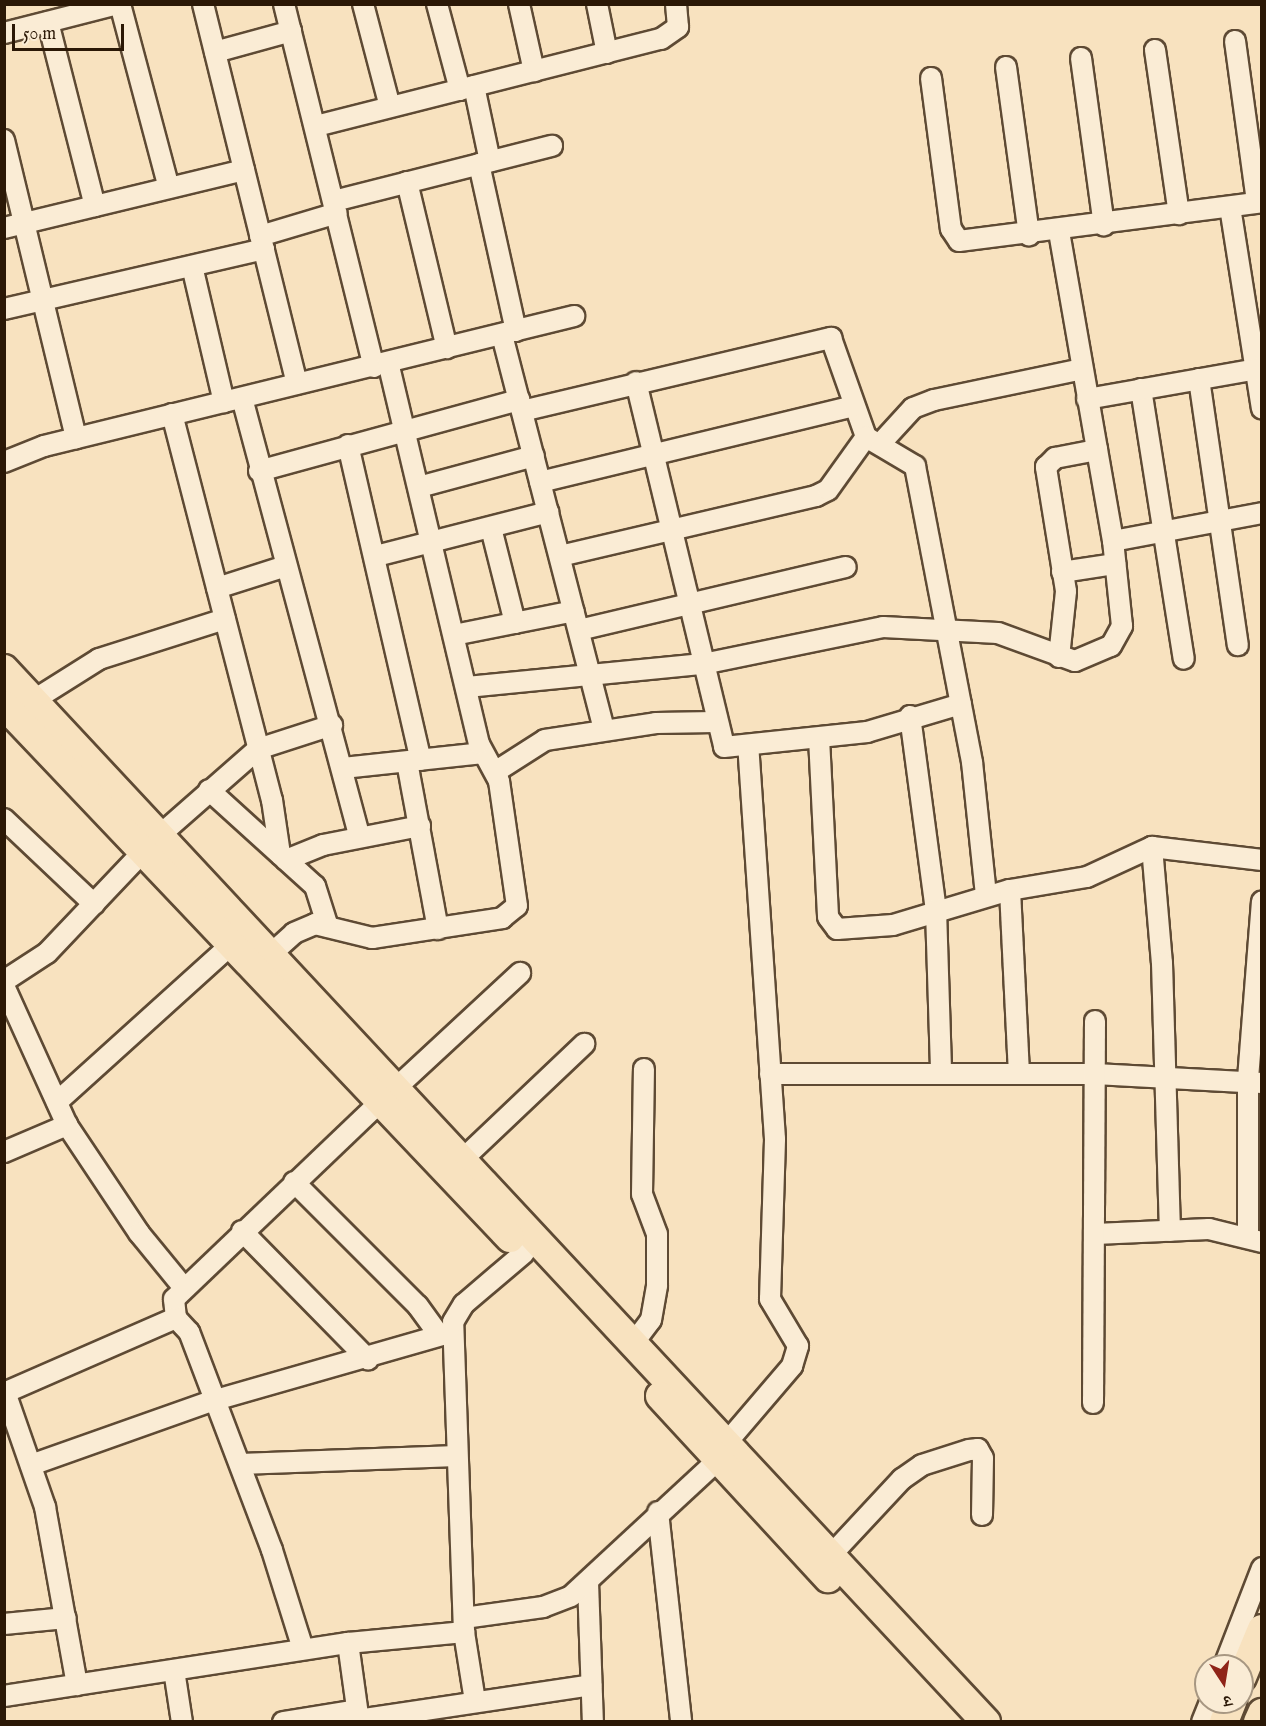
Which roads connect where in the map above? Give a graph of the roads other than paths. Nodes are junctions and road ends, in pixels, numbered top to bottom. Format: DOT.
graph roads {
  1 [pos="119,4"];
  2 [pos="203,4"];
  3 [pos="284,4"];
  4 [pos="363,4"];
  5 [pos="437,4"];
  6 [pos="519,4"];
  7 [pos="597,4"];
  8 [pos="676,4"];
  9 [pos="93,7"];
  10 [pos="48,22"];
  11 [pos="291,31"];
  12 [pos="4,33"];
  13 [pos="1235,41"];
  14 [pos="1155,50"];
  15 [pos="215,51"];
  16 [pos="607,53"];
  17 [pos="1081,58"];
  18 [pos="1006,67"];
  19 [pos="534,71"];
  20 [pos="931,78"];
  21 [pos="467,88"];
  22 [pos="390,108"];
  23 [pos="316,126"];
  24 [pos="4,140"];
  25 [pos="552,146"];
  26 [pos="484,163"];
  27 [pos="244,170"];
  28 [pos="407,182"];
  29 [pos="170,188"];
  30 [pos="1259,202"];
  31 [pos="94,206"];
  32 [pos="335,207"];
  33 [pos="1230,207"];
  34 [pos="1179,214"];
  35 [pos="25,223"];
  36 [pos="1104,225"];
  37 [pos="4,228"];
  38 [pos="1059,232"];
  39 [pos="1029,235"];
  40 [pos="262,242"];
  41 [pos="192,266"];
  42 [pos="45,300"];
  43 [pos="4,309"];
  44 [pos="574,316"];
  45 [pos="509,333"];
  46 [pos="447,348"];
  47 [pos="381,365"];
  48 [pos="1082,369"];
  49 [pos="1258,369"];
  50 [pos="1199,379"];
  51 [pos="636,382"];
  52 [pos="297,384"];
  53 [pos="1141,389"];
  54 [pos="1088,399"];
  55 [pos="233,400"];
  56 [pos="520,406"];
  57 [pos="854,406"];
  58 [pos="1262,408"];
  59 [pos="172,414"];
  60 [pos="405,429"];
  61 [pos="76,438"];
  62 [pos="873,441"];
  63 [pos="348,445"];
  64 [pos="1096,450"];
  65 [pos="9,453"];
  66 [pos="534,456"];
  67 [pos="654,457"];
  68 [pos="259,471"];
  69 [pos="540,482"];
  70 [pos="419,487"];
  71 [pos="548,512"];
  72 [pos="1262,513"];
  73 [pos="1219,521"];
  74 [pos="490,528"];
  75 [pos="671,531"];
  76 [pos="1164,531"];
  77 [pos="1113,541"];
  78 [pos="432,543"];
  79 [pos="376,556"];
  80 [pos="560,556"];
  81 [pos="1115,564"];
  82 [pos="286,566"];
  83 [pos="846,567"];
  84 [pos="1062,572"];
  85 [pos="217,588"];
  86 [pos="688,603"];
  87 [pos="225,619"];
  88 [pos="576,621"];
  89 [pos="515,623"];
  90 [pos="948,631"];
  91 [pos="454,634"];
  92 [pos="1238,645"];
  93 [pos="1059,657"];
  94 [pos="1184,658"];
  95 [pos="703,664"];
  96 [pos="4,669"];
  97 [pos="591,678"];
  98 [pos="467,687"];
  99 [pos="34,700"];
  100 [pos="962,704"];
  101 [pos="4,705"];
  102 [pos="910,716"];
  103 [pos="715,722"];
  104 [pos="332,724"];
  105 [pos="604,729"];
  106 [pos="819,738"];
  107 [pos="748,746"];
  108 [pos="258,749"];
  109 [pos="483,753"];
  110 [pos="414,761"];
  111 [pos="343,768"];
  112 [pos="495,772"];
  113 [pos="209,790"];
  114 [pos="4,819"];
  115 [pos="420,826"];
  116 [pos="359,836"];
  117 [pos="151,844"];
  118 [pos="1152,847"];
  119 [pos="283,857"];
  120 [pos="1262,860"];
  121 [pos="1010,890"];
  122 [pos="986,896"];
  123 [pos="1262,902"];
  124 [pos="94,904"];
  125 [pos="936,909"];
  126 [pos="328,927"];
  127 [pos="438,929"];
  128 [pos="1259,936"];
  129 [pos="231,945"];
  130 [pos="271,954"];
  131 [pos="520,973"];
  132 [pos="4,981"];
  133 [pos="4,986"];
  134 [pos="1095,1020"];
  135 [pos="584,1044"];
  136 [pos="644,1069"];
  137 [pos="770,1074"];
  138 [pos="941,1074"];
  139 [pos="1019,1074"];
  140 [pos="1095,1074"];
  141 [pos="1165,1076"];
  142 [pos="1255,1081"];
  143 [pos="390,1093"];
  144 [pos="57,1102"];
  145 [pos="67,1125"];
  146 [pos="4,1152"];
  147 [pos="464,1158"];
  148 [pos="294,1182"];
  149 [pos="242,1231"];
  150 [pos="1170,1231"];
  151 [pos="1095,1234"];
  152 [pos="1255,1239"];
  153 [pos="524,1253"];
  154 [pos="184,1288"];
  155 [pos="176,1318"];
  156 [pos="446,1333"];
  157 [pos="635,1341"];
  158 [pos="368,1359"];
  159 [pos="5,1392"];
  160 [pos="212,1401"];
  161 [pos="1093,1403"];
  162 [pos="724,1451"];
  163 [pos="457,1456"];
  164 [pos="240,1464"];
  165 [pos="30,1465"];
  166 [pos="658,1512"];
  167 [pos="982,1515"];
  168 [pos="832,1554"];
  169 [pos="1262,1568"];
  170 [pos="588,1582"];
  171 [pos="66,1618"];
  172 [pos="4,1624"];
  173 [pos="464,1625"];
  174 [pos="1262,1629"];
  175 [pos="348,1643"];
  176 [pos="303,1649"];
  177 [pos="1229,1654"];
  178 [pos="1252,1654"];
  179 [pos="174,1670"];
  180 [pos="77,1685"];
  181 [pos="591,1686"];
  182 [pos="4,1696"];
  183 [pos="475,1701"];
  184 [pos="1262,1713"];
  185 [pos="358,1717"];
  186 [pos="182,1722"];
  187 [pos="283,1722"];
  188 [pos="593,1722"];
  189 [pos="681,1722"];
  190 [pos="959,1722"];
  191 [pos="986,1722"];
  192 [pos="1258,1722"];
  1 -- 9 [label="street"];
  1 -- 29 [label="street"];
  2 -- 15 [label="street"];
  3 -- 11 [label="street"];
  4 -- 22 [label="street"];
  5 -- 21 [label="street"];
  6 -- 19 [label="street"];
  7 -- 16 [label="street"];
  8 -- 16 [label="street"];
  9 -- 10 [label="street"];
  10 -- 12 [label="street"];
  10 -- 31 [label="street"];
  11 -- 15 [label="street"];
  11 -- 23 [label="street"];
  13 -- 30 [label="street"];
  14 -- 34 [label="street"];
  15 -- 27 [label="street"];
  16 -- 19 [label="street"];
  17 -- 36 [label="street"];
  18 -- 39 [label="street"];
  19 -- 21 [label="street"];
  20 -- 39 [label="street"];
  21 -- 22 [label="street"];
  21 -- 26 [label="street"];
  22 -- 23 [label="street"];
  23 -- 32 [label="street"];
  24 -- 35 [label="street"];
  25 -- 26 [label="street"];
  26 -- 28 [label="street"];
  26 -- 45 [label="street"];
  27 -- 29 [label="street"];
  27 -- 40 [label="street"];
  28 -- 32 [label="street"];
  28 -- 46 [label="street"];
  29 -- 31 [label="street"];
  30 -- 33 [label="street"];
  31 -- 35 [label="street"];
  32 -- 40 [label="street"];
  32 -- 47 [label="street"];
  33 -- 34 [label="street"];
  33 -- 49 [label="street"];
  34 -- 36 [label="street"];
  35 -- 37 [label="street"];
  35 -- 42 [label="street"];
  36 -- 38 [label="street"];
  38 -- 39 [label="street"];
  38 -- 48 [label="street"];
  40 -- 41 [label="street"];
  40 -- 52 [label="street"];
  41 -- 42 [label="street"];
  41 -- 55 [label="street"];
  42 -- 43 [label="street"];
  42 -- 61 [label="street"];
  44 -- 45 [label="street"];
  45 -- 46 [label="street"];
  45 -- 56 [label="street"];
  46 -- 47 [label="street"];
  47 -- 52 [label="street"];
  47 -- 60 [label="street"];
  48 -- 54 [label="street"];
  48 -- 62 [label="street"];
  49 -- 50 [label="street"];
  49 -- 58 [label="street"];
  50 -- 53 [label="street"];
  50 -- 73 [label="street"];
  51 -- 56 [label="street"];
  51 -- 57 [label="street"];
  51 -- 67 [label="street"];
  52 -- 55 [label="street"];
  53 -- 54 [label="street"];
  53 -- 76 [label="street"];
  54 -- 64 [label="street"];
  55 -- 59 [label="street"];
  55 -- 68 [label="street"];
  56 -- 60 [label="street"];
  56 -- 66 [label="street"];
  57 -- 62 [label="street"];
  57 -- 67 [label="street"];
  59 -- 61 [label="street"];
  59 -- 85 [label="street"];
  60 -- 63 [label="street"];
  60 -- 70 [label="street"];
  61 -- 65 [label="street"];
  62 -- 75 [label="street"];
  62 -- 90 [label="street"];
  63 -- 68 [label="street"];
  63 -- 79 [label="street"];
  64 -- 77 [label="street"];
  64 -- 84 [label="street"];
  66 -- 69 [label="street"];
  66 -- 70 [label="street"];
  67 -- 69 [label="street"];
  67 -- 75 [label="street"];
  68 -- 82 [label="street"];
  69 -- 71 [label="street"];
  70 -- 78 [label="street"];
  71 -- 74 [label="street"];
  71 -- 80 [label="street"];
  72 -- 73 [label="street"];
  73 -- 76 [label="street"];
  73 -- 92 [label="street"];
  74 -- 78 [label="street"];
  74 -- 89 [label="street"];
  75 -- 80 [label="street"];
  75 -- 86 [label="street"];
  76 -- 77 [label="street"];
  76 -- 94 [label="street"];
  77 -- 81 [label="street"];
  78 -- 79 [label="street"];
  78 -- 91 [label="street"];
  79 -- 110 [label="street"];
  80 -- 88 [label="street"];
  81 -- 84 [label="street"];
  81 -- 93 [label="street"];
  82 -- 85 [label="street"];
  82 -- 104 [label="street"];
  83 -- 86 [label="street"];
  84 -- 93 [label="street"];
  85 -- 87 [label="street"];
  86 -- 88 [label="street"];
  86 -- 95 [label="street"];
  87 -- 99 [label="street"];
  87 -- 108 [label="street"];
  88 -- 89 [label="street"];
  88 -- 97 [label="street"];
  89 -- 91 [label="street"];
  90 -- 93 [label="street"];
  90 -- 95 [label="street"];
  90 -- 100 [label="street"];
  91 -- 98 [label="street"];
  95 -- 97 [label="street"];
  95 -- 103 [label="street"];
  96 -- 99 [label="highway"];
  97 -- 98 [label="street"];
  97 -- 105 [label="street"];
  98 -- 109 [label="street"];
  99 -- 117 [label="highway"];
  100 -- 102 [label="street"];
  100 -- 122 [label="street"];
  101 -- 117 [label="highway"];
  102 -- 106 [label="street"];
  102 -- 125 [label="street"];
  103 -- 105 [label="street"];
  103 -- 107 [label="street"];
  104 -- 108 [label="street"];
  104 -- 111 [label="street"];
  105 -- 112 [label="street"];
  106 -- 107 [label="street"];
  106 -- 125 [label="street"];
  107 -- 137 [label="street"];
  108 -- 113 [label="street"];
  108 -- 119 [label="street"];
  109 -- 110 [label="street"];
  109 -- 112 [label="street"];
  110 -- 111 [label="street"];
  110 -- 115 [label="street"];
  111 -- 116 [label="street"];
  112 -- 127 [label="street"];
  113 -- 117 [label="street"];
  113 -- 119 [label="street"];
  114 -- 124 [label="street"];
  115 -- 116 [label="street"];
  115 -- 127 [label="street"];
  116 -- 119 [label="street"];
  117 -- 124 [label="street"];
  117 -- 129 [label="highway"];
  117 -- 130 [label="highway"];
  118 -- 120 [label="street"];
  118 -- 121 [label="street"];
  118 -- 141 [label="street"];
  119 -- 126 [label="street"];
  121 -- 122 [label="street"];
  121 -- 139 [label="street"];
  122 -- 125 [label="street"];
  123 -- 128 [label="street"];
  124 -- 132 [label="street"];
  125 -- 138 [label="street"];
  126 -- 127 [label="street"];
  126 -- 130 [label="street"];
  128 -- 142 [label="street"];
  129 -- 143 [label="highway"];
  129 -- 144 [label="street"];
  130 -- 143 [label="highway"];
  131 -- 143 [label="street"];
  133 -- 144 [label="street"];
  134 -- 140 [label="street"];
  135 -- 147 [label="street"];
  136 -- 157 [label="street"];
  137 -- 138 [label="street"];
  137 -- 162 [label="street"];
  138 -- 139 [label="street"];
  139 -- 140 [label="street"];
  140 -- 141 [label="street"];
  140 -- 151 [label="street"];
  141 -- 142 [label="street"];
  141 -- 150 [label="street"];
  142 -- 152 [label="street"];
  143 -- 147 [label="highway"];
  143 -- 148 [label="street"];
  143 -- 153 [label="highway"];
  144 -- 145 [label="street"];
  145 -- 146 [label="street"];
  145 -- 154 [label="street"];
  147 -- 157 [label="highway"];
  148 -- 149 [label="street"];
  148 -- 156 [label="street"];
  149 -- 154 [label="street"];
  149 -- 158 [label="street"];
  150 -- 151 [label="street"];
  150 -- 152 [label="street"];
  151 -- 161 [label="street"];
  153 -- 156 [label="street"];
  153 -- 162 [label="highway"];
  154 -- 155 [label="street"];
  155 -- 159 [label="street"];
  155 -- 160 [label="street"];
  156 -- 158 [label="street"];
  156 -- 163 [label="street"];
  157 -- 162 [label="highway"];
  158 -- 160 [label="street"];
  159 -- 165 [label="street"];
  160 -- 164 [label="street"];
  160 -- 165 [label="street"];
  162 -- 166 [label="street"];
  162 -- 168 [label="highway"];
  162 -- 190 [label="highway"];
  163 -- 164 [label="street"];
  163 -- 173 [label="street"];
  164 -- 176 [label="street"];
  165 -- 171 [label="street"];
  166 -- 170 [label="street"];
  166 -- 189 [label="street"];
  167 -- 168 [label="street"];
  168 -- 191 [label="highway"];
  169 -- 177 [label="street"];
  170 -- 173 [label="street"];
  170 -- 181 [label="street"];
  171 -- 172 [label="street"];
  171 -- 180 [label="street"];
  173 -- 175 [label="street"];
  173 -- 183 [label="street"];
  174 -- 178 [label="highway"];
  175 -- 176 [label="street"];
  175 -- 185 [label="street"];
  176 -- 179 [label="street"];
  179 -- 180 [label="street"];
  179 -- 186 [label="street"];
  180 -- 182 [label="street"];
  181 -- 183 [label="street"];
  181 -- 188 [label="street"];
  183 -- 185 [label="street"];
  184 -- 192 [label="highway"];
  185 -- 187 [label="street"];
}
